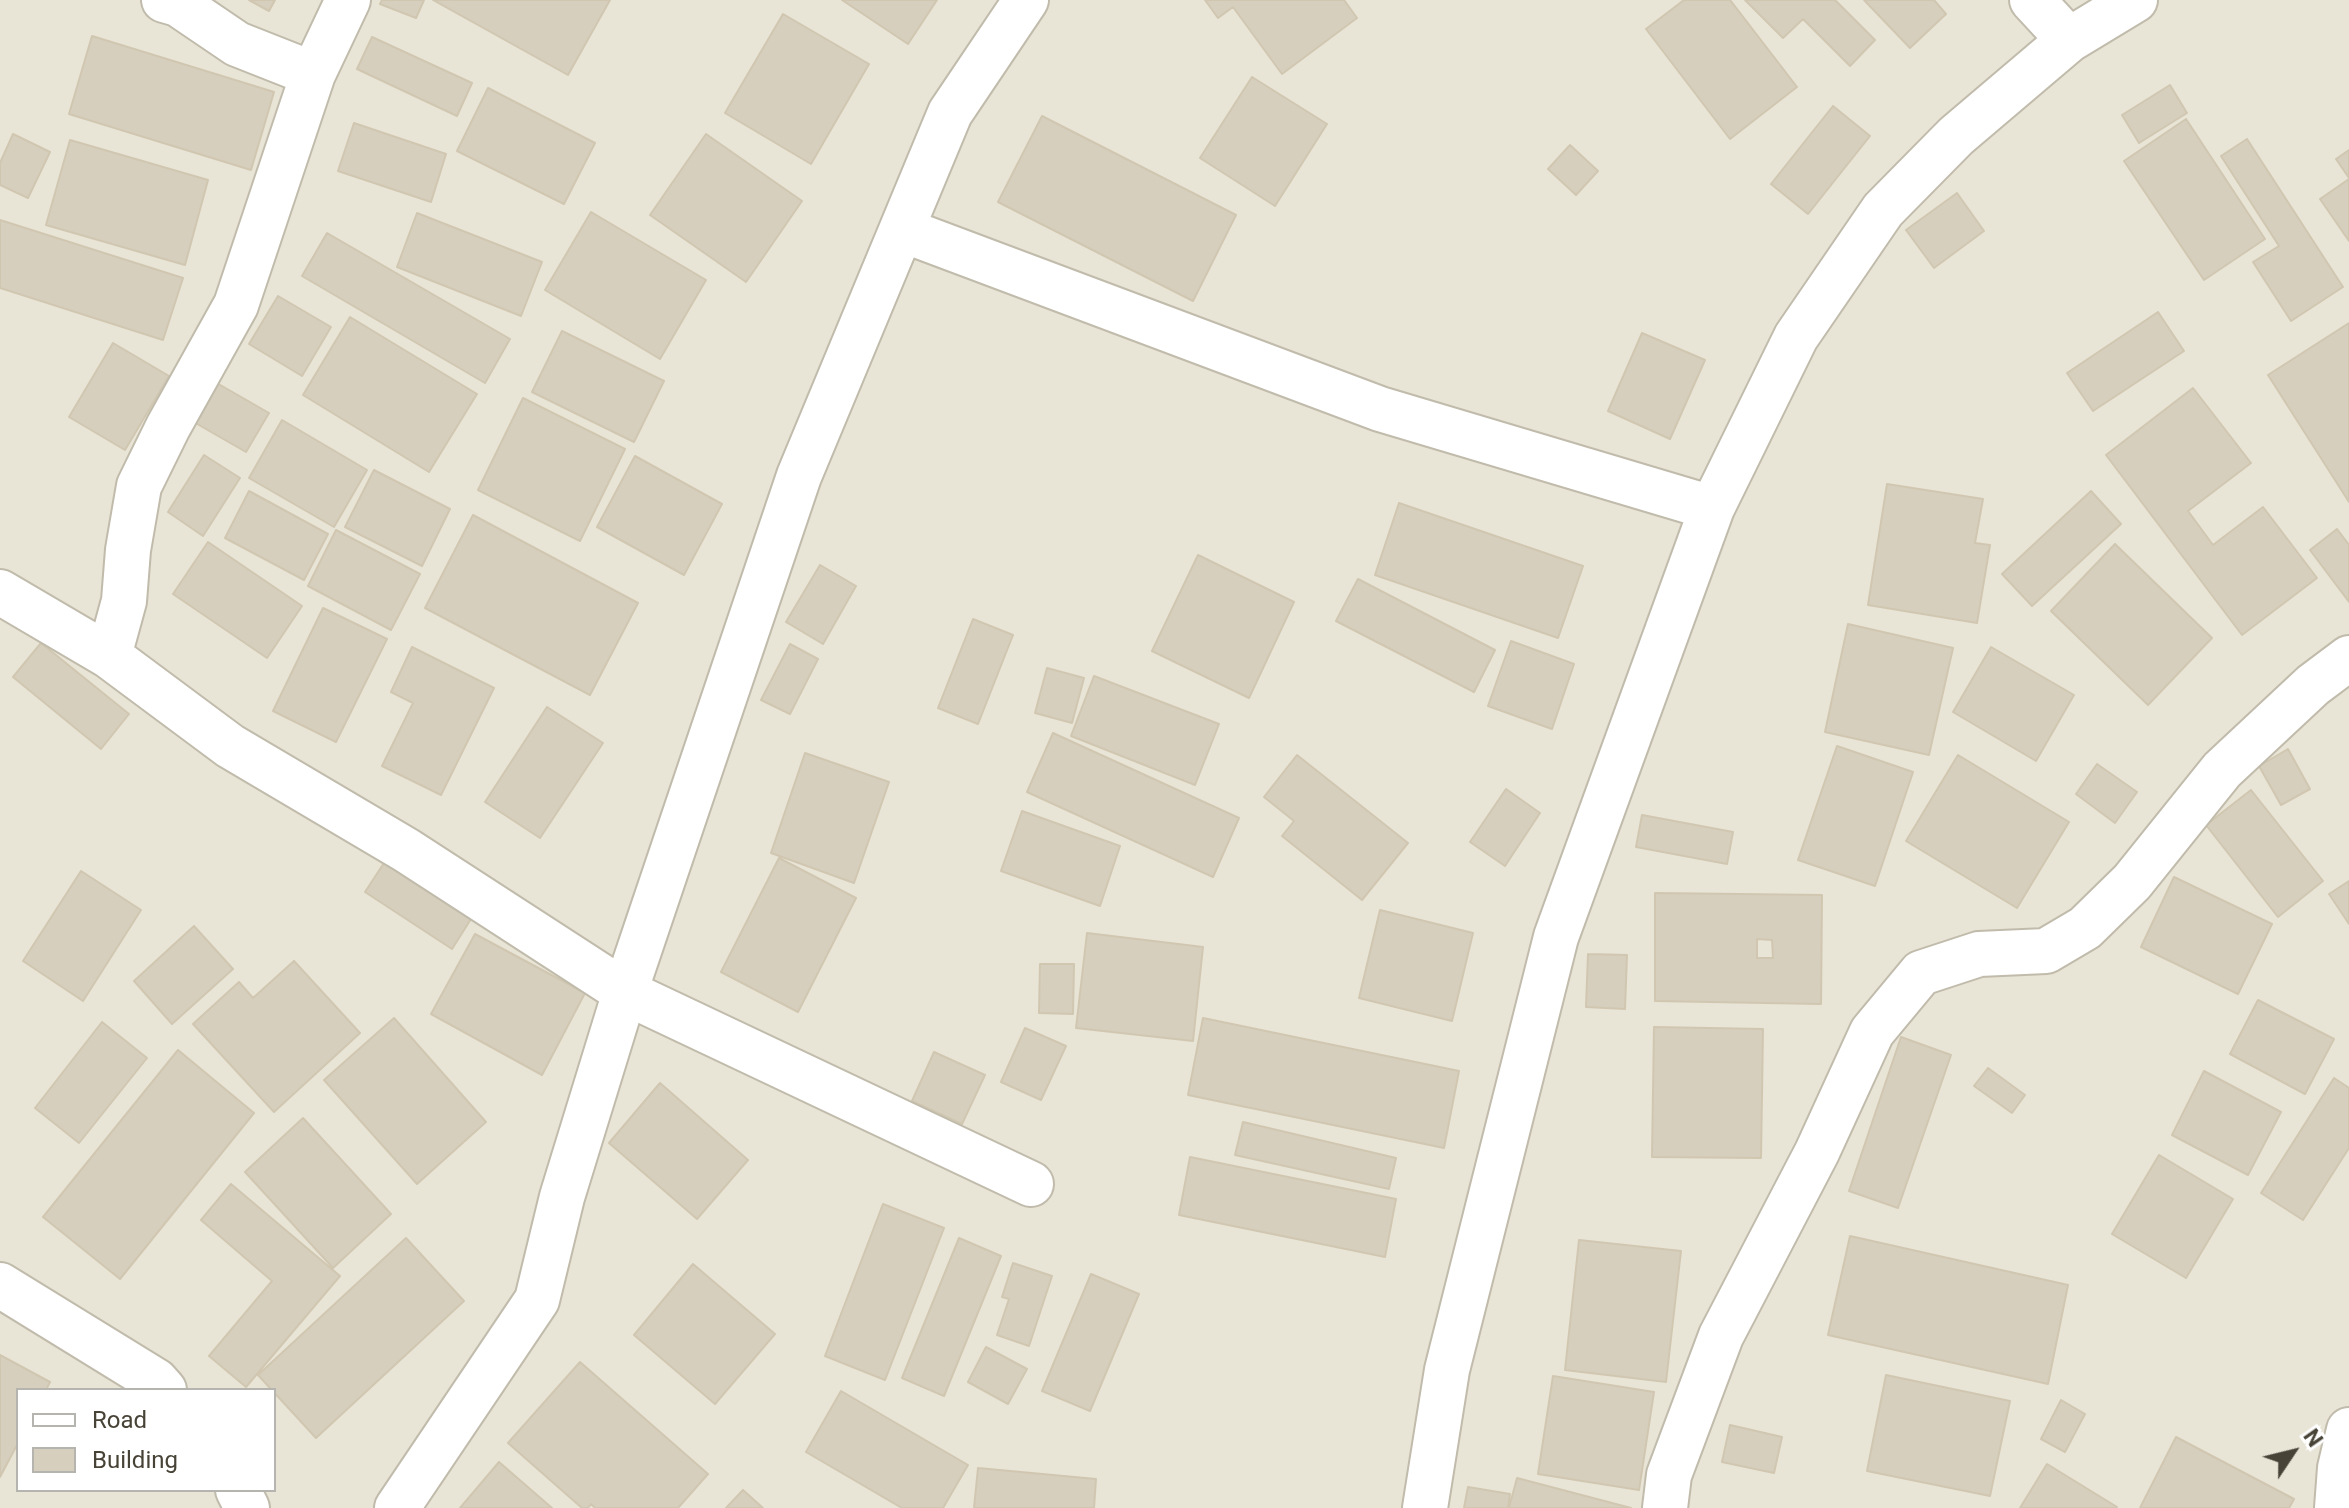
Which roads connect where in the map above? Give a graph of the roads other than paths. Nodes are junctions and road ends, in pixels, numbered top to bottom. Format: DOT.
graph roads {
  1 [pos="164,0"];
  2 [pos="348,0"];
  3 [pos="1026,0"];
  4 [pos="2032,0"];
  5 [pos="2135,0"];
  6 [pos="2069,40"];
  7 [pos="313,74"];
  8 [pos="903,230"];
  9 [pos="1712,508"];
  10 [pos="0,592"];
  11 [pos="109,656"];
  12 [pos="2349,658"];
  13 [pos="625,992"];
  14 [pos="1031,1184"];
  15 [pos="0,1285"];
  16 [pos="162,1388"];
  17 [pos="2349,1430"];
  18 [pos="397,1508"];
  19 [pos="1425,1508"];
  20 [pos="1665,1508"];
  21 [pos="2337,1508"];
  1 -- 7 [label="street"];
  2 -- 7 [label="street"];
  3 -- 8 [label="street"];
  4 -- 6 [label="street"];
  5 -- 6 [label="street"];
  6 -- 9 [label="street"];
  7 -- 11 [label="street"];
  8 -- 9 [label="street"];
  8 -- 13 [label="street"];
  9 -- 19 [label="street"];
  10 -- 11 [label="street"];
  11 -- 13 [label="street"];
  12 -- 20 [label="street"];
  13 -- 14 [label="street"];
  13 -- 18 [label="street"];
  15 -- 16 [label="street"];
  17 -- 21 [label="street"];
}
